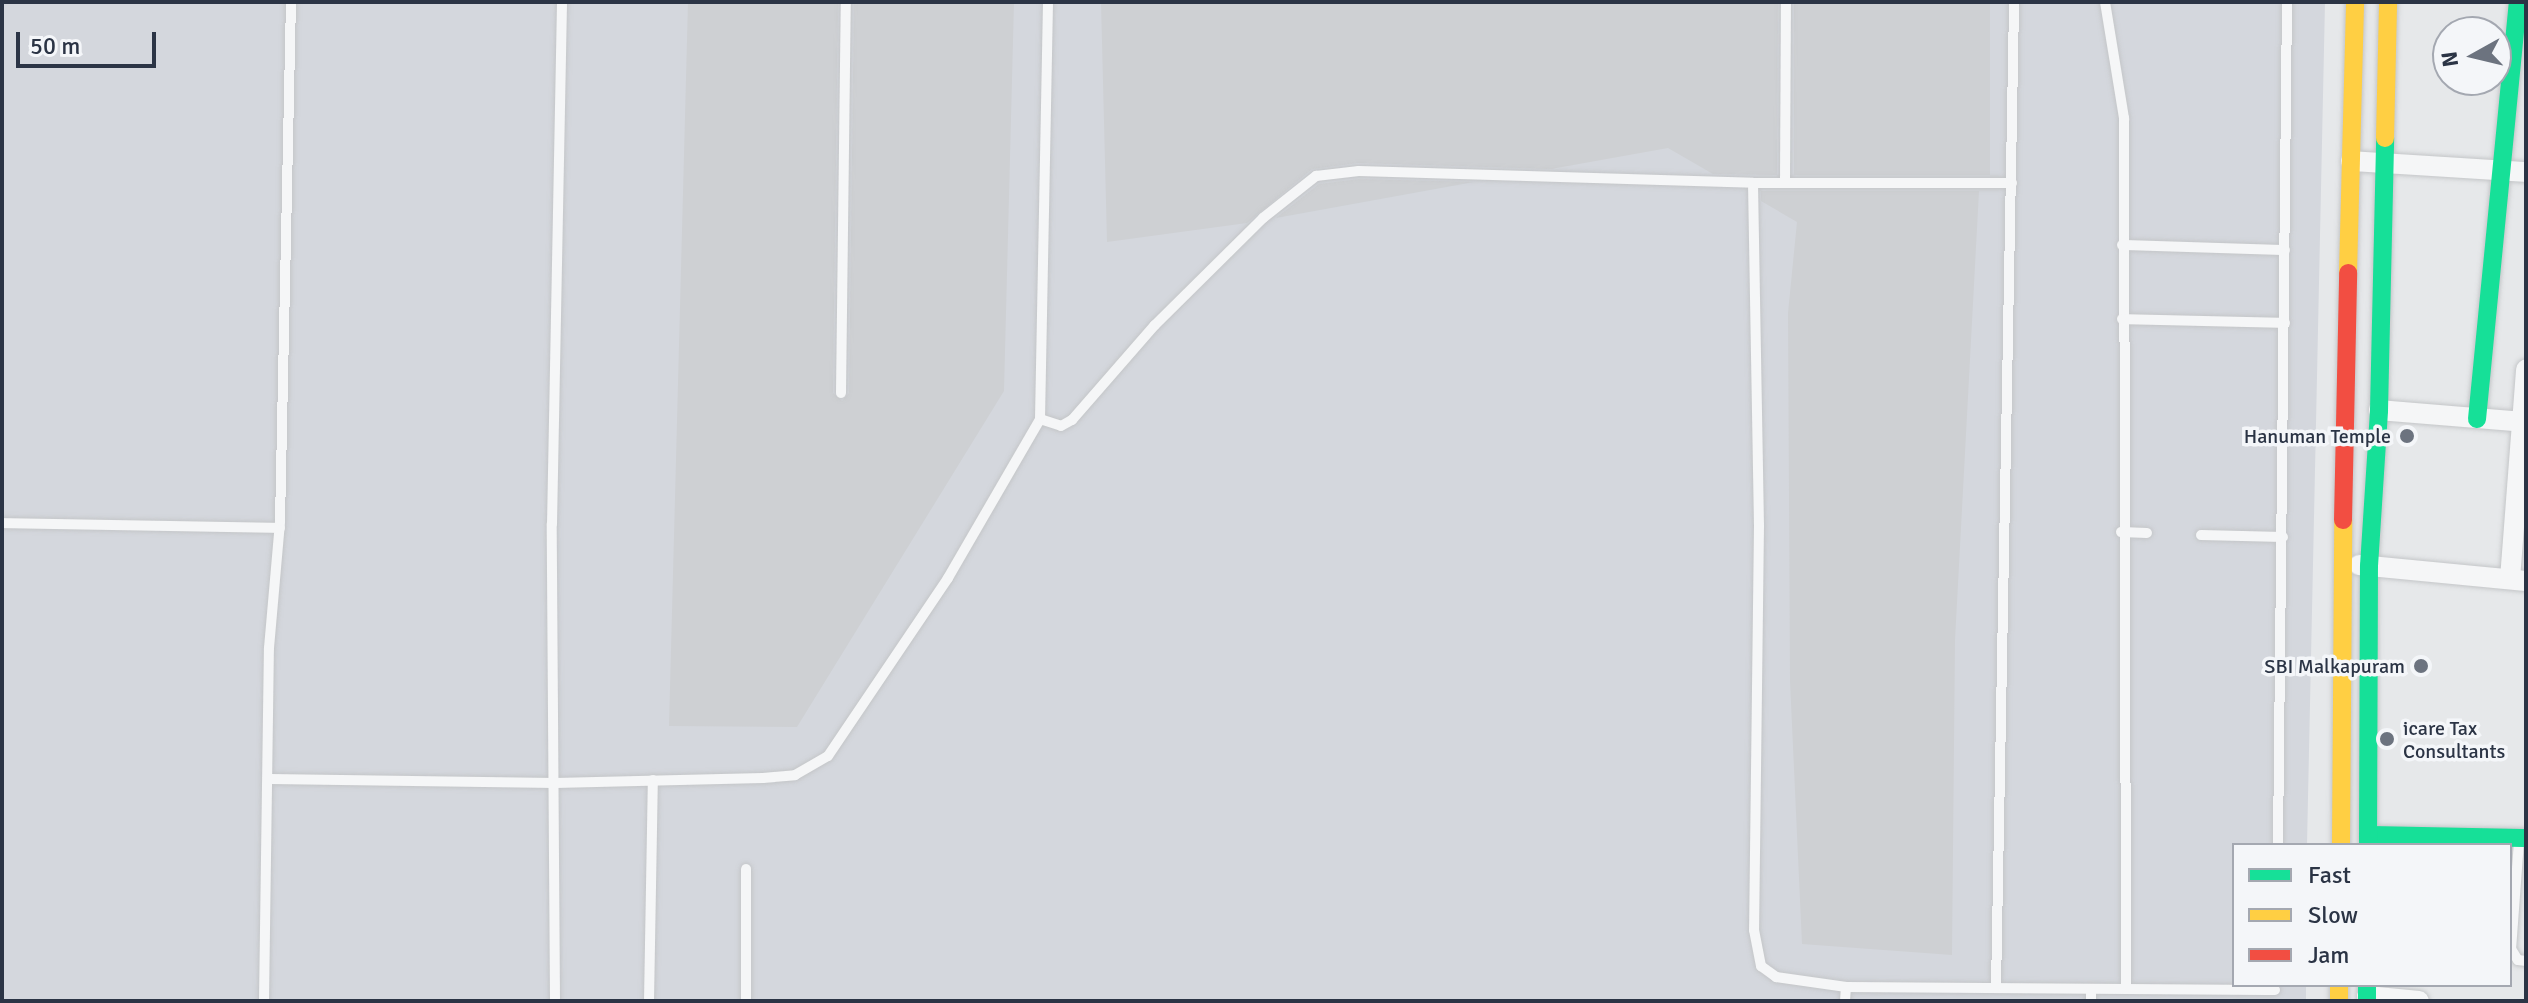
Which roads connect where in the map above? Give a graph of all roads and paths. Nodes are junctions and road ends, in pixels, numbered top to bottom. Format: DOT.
graph roads {
  1 [pos="291,2"];
  2 [pos="562,2"];
  3 [pos="846,2"];
  4 [pos="1048,2"];
  5 [pos="1786,2"];
  6 [pos="2014,2"];
  7 [pos="2105,2"];
  8 [pos="2287,2"];
  9 [pos="2355,2"];
  10 [pos="2388,2"];
  11 [pos="2518,2"];
  12 [pos="2351,161"];
  13 [pos="2382,162"];
  14 [pos="2504,171"];
  15 [pos="2526,172"];
  16 [pos="1785,182"];
  17 [pos="1753,183"];
  18 [pos="2012,183"];
  19 [pos="2122,245"];
  20 [pos="2285,250"];
  21 [pos="2122,319"];
  22 [pos="2285,323"];
  23 [pos="2526,370"];
  24 [pos="841,393"];
  25 [pos="2379,410"];
  26 [pos="1040,419"];
  27 [pos="2477,419"];
  28 [pos="2524,421"];
  29 [pos="2,523"];
  30 [pos="280,528"];
  31 [pos="2121,532"];
  32 [pos="2147,533"];
  33 [pos="2201,535"];
  34 [pos="2283,537"];
  35 [pos="2343,564"];
  36 [pos="2369,566"];
  37 [pos="2518,580"];
  38 [pos="270,779"];
  39 [pos="653,780"];
  40 [pos="555,783"];
  41 [pos="2522,838"];
  42 [pos="2368,840"];
  43 [pos="2278,843"];
  44 [pos="2341,843"];
  45 [pos="746,869"];
  46 [pos="2512,939"];
  47 [pos="1846,987"];
  48 [pos="1996,988"];
  49 [pos="2091,989"];
  50 [pos="2126,989"];
  51 [pos="2275,992"];
  52 [pos="2367,994"];
  53 [pos="264,1001"];
  54 [pos="555,1001"];
  55 [pos="649,1001"];
  56 [pos="746,1001"];
  57 [pos="1845,1001"];
  58 [pos="2091,1001"];
  59 [pos="2419,1001"];
  1 -- 30 [label="lane"];
  2 -- 40 [label="lane"];
  3 -- 24 [label="lane"];
  4 -- 26 [label="lane"];
  5 -- 16 [label="lane"];
  6 -- 18 [label="lane"];
  7 -- 19 [label="lane"];
  8 -- 20 [label="lane"];
  9 -- 12 [label="main road"];
  10 -- 13 [label="main road"];
  11 -- 14 [label="main road"];
  12 -- 13 [label="street"];
  12 -- 35 [label="main road"];
  13 -- 14 [label="street"];
  13 -- 25 [label="main road"];
  14 -- 15 [label="street"];
  14 -- 27 [label="main road"];
  16 -- 17 [label="lane"];
  16 -- 18 [label="lane"];
  17 -- 26 [label="lane"];
  17 -- 47 [label="lane"];
  18 -- 48 [label="lane"];
  19 -- 20 [label="lane"];
  19 -- 21 [label="lane"];
  20 -- 22 [label="lane"];
  21 -- 22 [label="lane"];
  21 -- 31 [label="lane"];
  22 -- 34 [label="lane"];
  23 -- 28 [label="street"];
  25 -- 27 [label="street"];
  25 -- 36 [label="main road"];
  26 -- 39 [label="lane"];
  27 -- 28 [label="street"];
  28 -- 37 [label="street"];
  29 -- 30 [label="lane"];
  30 -- 38 [label="lane"];
  31 -- 32 [label="lane"];
  31 -- 50 [label="lane"];
  33 -- 34 [label="lane"];
  34 -- 43 [label="lane"];
  35 -- 36 [label="street"];
  35 -- 44 [label="main road"];
  36 -- 37 [label="street"];
  36 -- 42 [label="main road"];
  38 -- 40 [label="lane"];
  38 -- 53 [label="lane"];
  39 -- 40 [label="lane"];
  39 -- 55 [label="lane"];
  40 -- 54 [label="lane"];
  41 -- 42 [label="main road"];
  41 -- 46 [label="lane"];
  45 -- 56 [label="lane"];
  47 -- 48 [label="lane"];
  47 -- 57 [label="lane"];
  48 -- 49 [label="lane"];
  49 -- 50 [label="lane"];
  49 -- 58 [label="lane"];
  50 -- 51 [label="lane"];
  52 -- 59 [label="street"];
}
